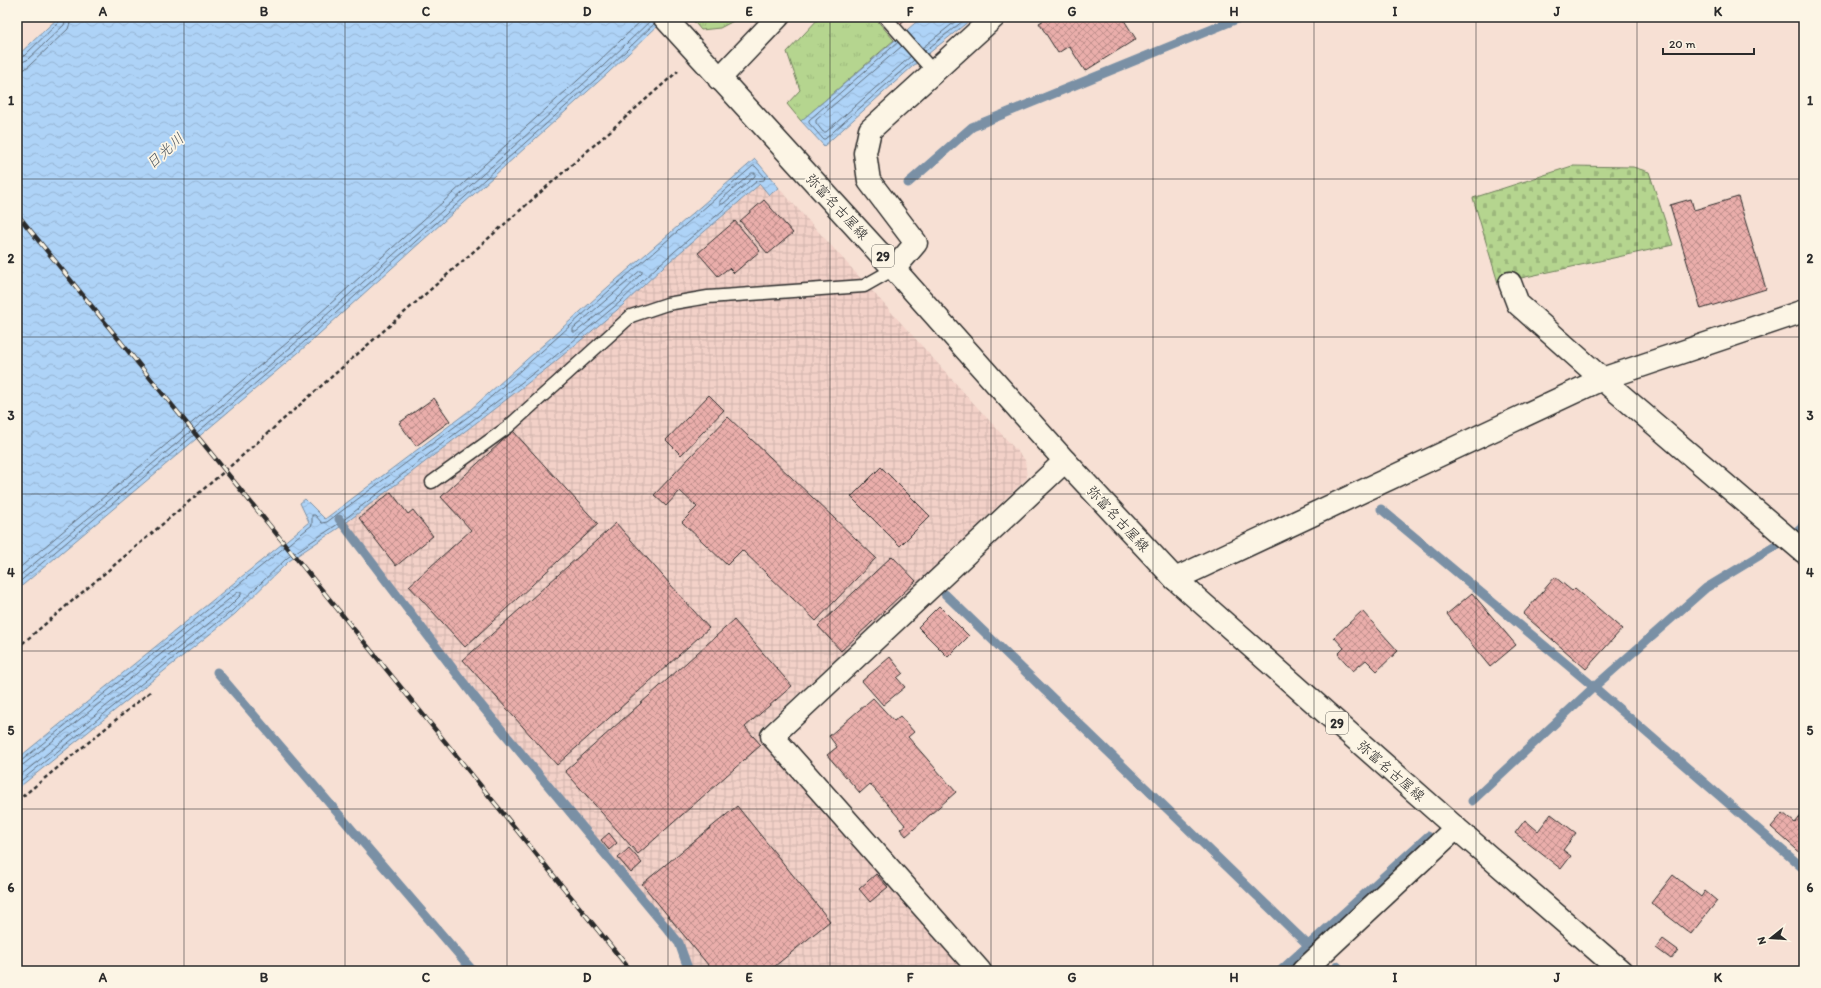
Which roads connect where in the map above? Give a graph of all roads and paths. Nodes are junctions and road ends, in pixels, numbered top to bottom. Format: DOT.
graph roads {
  1 [pos="664,17"];
  2 [pos="778,17"];
  3 [pos="885,17"];
  4 [pos="994,17"];
  5 [pos="697,54"];
  6 [pos="930,66"];
  7 [pos="719,79"];
  8 [pos="894,269"];
  9 [pos="1510,283"];
  10 [pos="1804,311"];
  11 [pos="1602,379"];
  12 [pos="1065,461"];
  13 [pos="432,482"];
  14 [pos="1804,552"];
  15 [pos="1175,580"];
  16 [pos="17,648"];
  17 [pos="151,691"];
  18 [pos="17,801"];
  19 [pos="1456,828"];
  20 [pos="980,971"];
  21 [pos="1303,971"];
  22 [pos="1621,971"];
  1 -- 5 [label="street, 弥富名古屋線 / 29"];
  2 -- 7 [label="street"];
  3 -- 6 [label="lane"];
  4 -- 6 [label="street"];
  5 -- 7 [label="street, 弥富名古屋線 / 29"];
  5 -- 16 [label="path"];
  6 -- 8 [label="street"];
  7 -- 8 [label="street, 弥富名古屋線 / 29"];
  8 -- 12 [label="street, 弥富名古屋線 / 29"];
  8 -- 13 [label="lane"];
  9 -- 11 [label="street"];
  10 -- 11 [label="street"];
  11 -- 14 [label="street"];
  11 -- 15 [label="street"];
  12 -- 15 [label="street, 弥富名古屋線 / 29"];
  12 -- 20 [label="street"];
  15 -- 19 [label="street, 弥富名古屋線 / 29"];
  17 -- 18 [label="path"];
  19 -- 21 [label="street"];
  19 -- 22 [label="street, 弥富名古屋線 / 29"];
}
